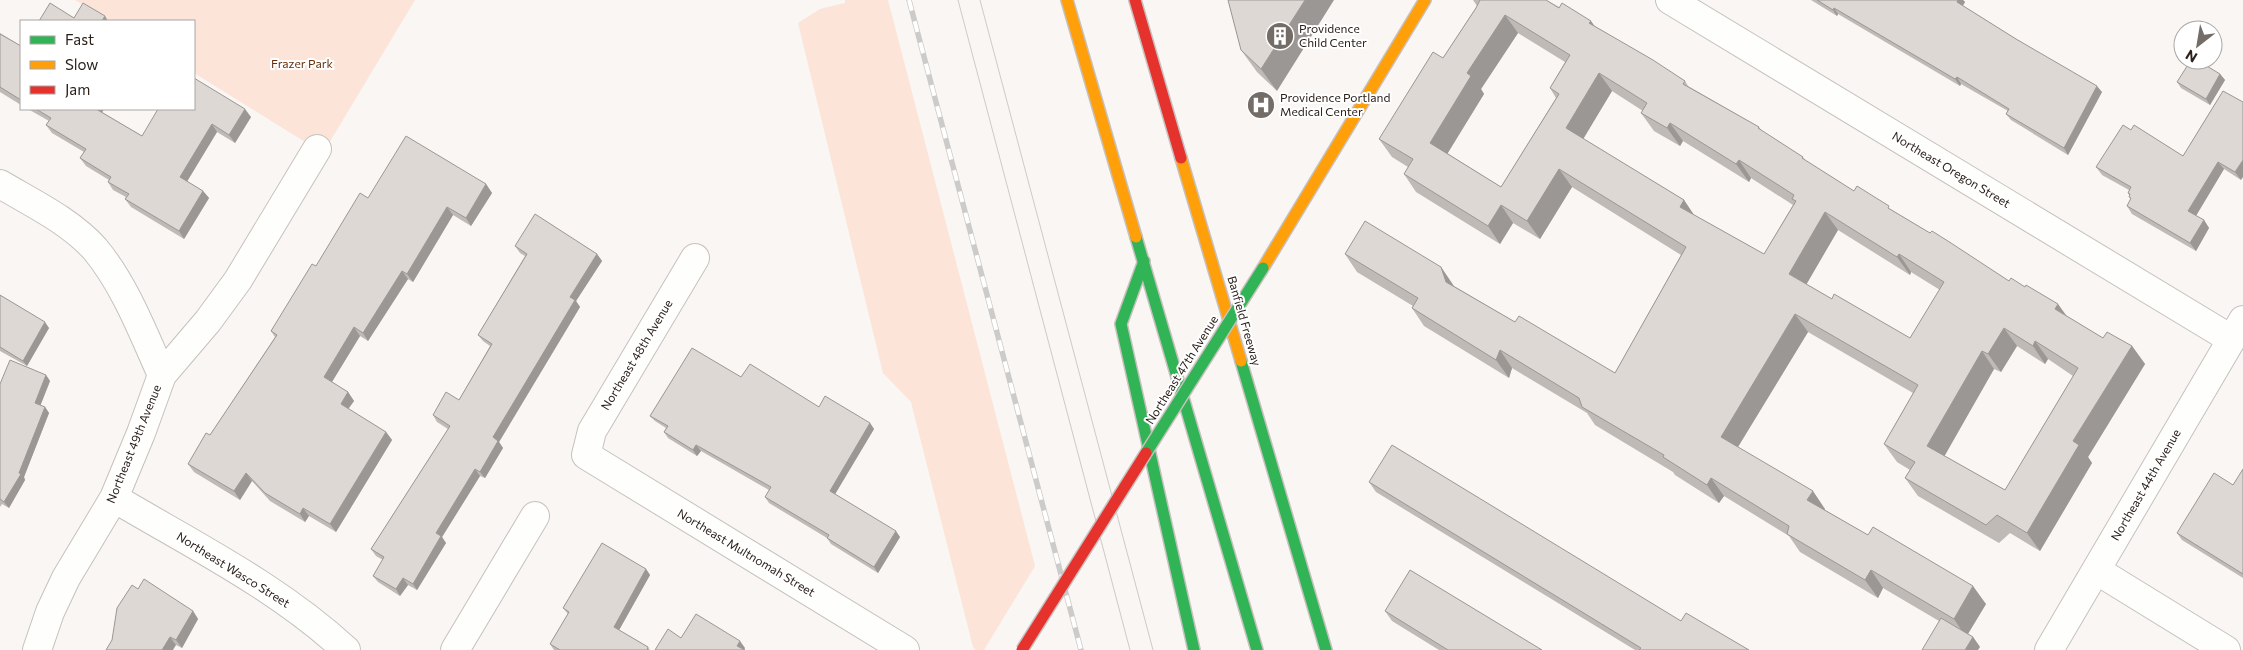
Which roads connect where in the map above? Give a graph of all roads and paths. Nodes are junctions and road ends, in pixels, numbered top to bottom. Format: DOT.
graph roads {
  1 [pos="1067,0"];
  2 [pos="1135,0"];
  3 [pos="1425,0"];
  4 [pos="1670,0"];
  5 [pos="317,150"];
  6 [pos="0,184"];
  7 [pos="695,258"];
  8 [pos="1144,261"];
  9 [pos="2237,330"];
  10 [pos="162,375"];
  11 [pos="586,455"];
  12 [pos="114,498"];
  13 [pos="535,516"];
  14 [pos="2096,570"];
  15 [pos="37,650"];
  16 [pos="346,650"];
  17 [pos="455,650"];
  18 [pos="906,650"];
  19 [pos="1022,650"];
  20 [pos="1194,650"];
  21 [pos="1257,650"];
  22 [pos="1326,650"];
  23 [pos="2049,650"];
  24 [pos="2226,650"];
  1 -- 8 [label="main road"];
  2 -- 22 [label="main road, Banfield Freeway"];
  3 -- 19 [label="main road, Northeast 47th Avenue, bridge"];
  4 -- 9 [label="street, Northeast Oregon Street"];
  5 -- 10 [label="street, Northeast 49th Avenue"];
  6 -- 10 [label="street"];
  7 -- 11 [label="street, Northeast 48th Avenue"];
  8 -- 20 [label="main road"];
  8 -- 21 [label="main road"];
  9 -- 14 [label="street, Northeast 44th Avenue"];
  10 -- 12 [label="street, Northeast 49th Avenue"];
  11 -- 18 [label="street, Northeast Multnomah Street"];
  12 -- 15 [label="street, Northeast 49th Avenue"];
  12 -- 16 [label="street, Northeast Wasco Street"];
  13 -- 17 [label="street"];
  14 -- 23 [label="street, Northeast 44th Avenue"];
  14 -- 24 [label="street"];
}
